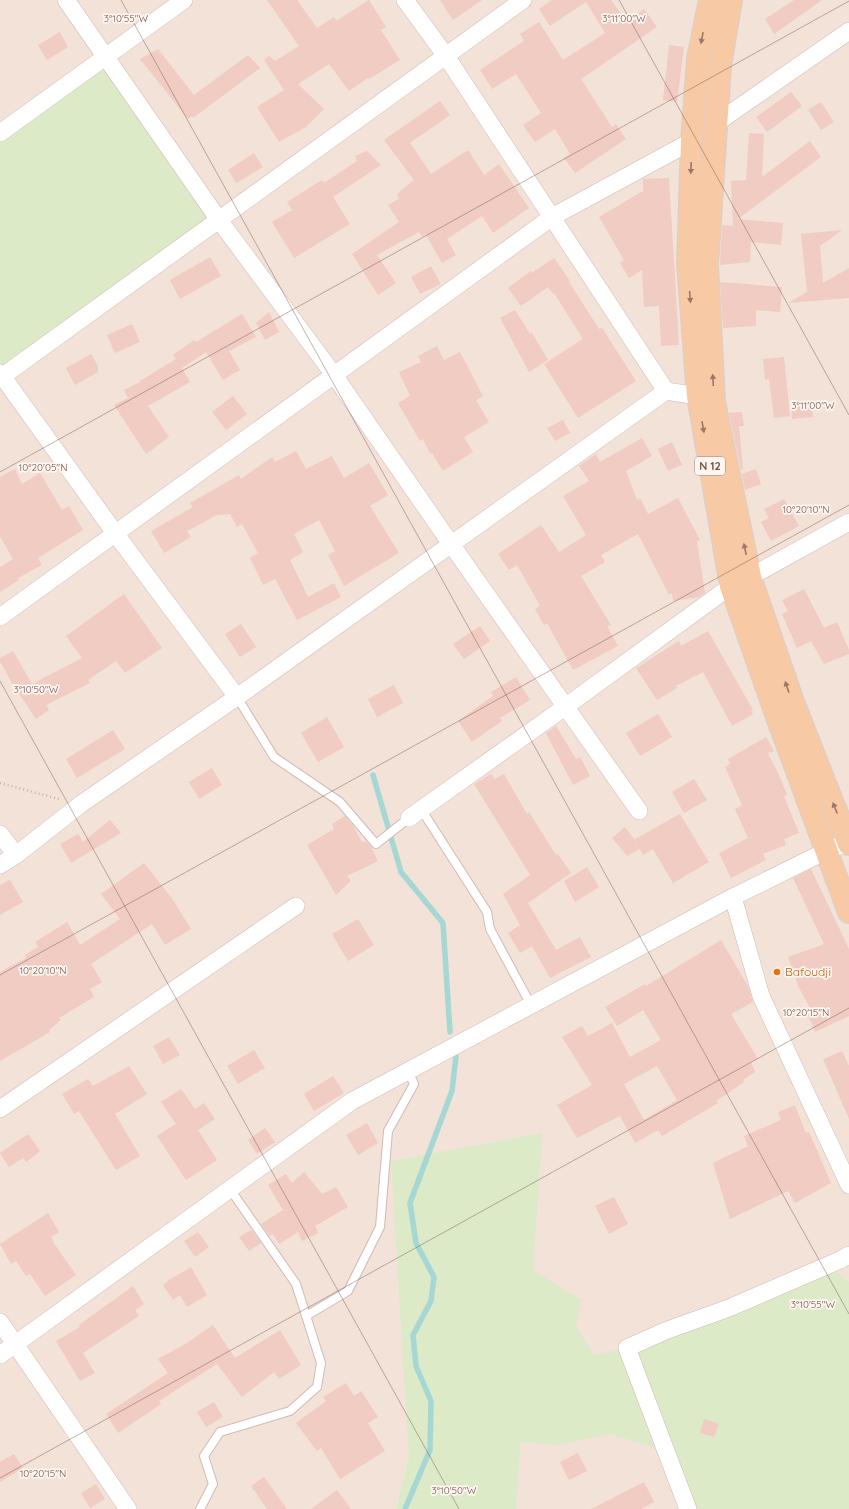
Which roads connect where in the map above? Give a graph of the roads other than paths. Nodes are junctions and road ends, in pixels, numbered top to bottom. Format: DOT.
graph roads {
  1 [pos="66,0"];
  2 [pos="184,0"];
  3 [pos="405,0"];
  4 [pos="523,0"];
  5 [pos="710,0"];
  6 [pos="731,0"];
  7 [pos="849,31"];
  8 [pos="446,56"];
  9 [pos="105,57"];
  10 [pos="715,124"];
  11 [pos="0,133"];
  12 [pos="692,141"];
  13 [pos="552,217"];
  14 [pos="219,220"];
  15 [pos="334,375"];
  16 [pos="1,376"];
  17 [pos="666,391"];
  18 [pos="698,396"];
  19 [pos="849,522"];
  20 [pos="115,533"];
  21 [pos="451,544"];
  22 [pos="741,581"];
  23 [pos="0,617"];
  24 [pos="237,697"];
  25 [pos="565,707"];
  26 [pos="639,811"];
  27 [pos="415,814"];
  28 [pos="0,834"];
  29 [pos="849,843"];
  30 [pos="826,851"];
  31 [pos="16,855"];
  32 [pos="0,865"];
  33 [pos="733,897"];
  34 [pos="296,906"];
  35 [pos="849,912"];
  36 [pos="531,1005"];
  37 [pos="408,1071"];
  38 [pos="0,1109"];
  39 [pos="849,1185"];
  40 [pos="230,1189"];
  41 [pos="849,1255"];
  42 [pos="306,1316"];
  43 [pos="0,1322"];
  44 [pos="16,1344"];
  45 [pos="0,1355"];
  46 [pos="128,1509"];
  47 [pos="200,1509"];
  48 [pos="688,1509"];
  1 -- 9 [label="street"];
  2 -- 9 [label="street"];
  3 -- 8 [label="street"];
  4 -- 8 [label="street"];
  5 -- 12 [label="main road, N 12, one-way"];
  6 -- 10 [label="main road, N 12"];
  7 -- 10 [label="street"];
  8 -- 13 [label="street"];
  8 -- 14 [label="street"];
  9 -- 11 [label="street"];
  9 -- 14 [label="street"];
  22 -- 10 [label="main road, N 12, one-way"];
  12 -- 13 [label="street"];
  12 -- 18 [label="main road, N 12, one-way"];
  13 -- 15 [label="street"];
  13 -- 17 [label="street"];
  14 -- 15 [label="street"];
  14 -- 16 [label="street"];
  15 -- 20 [label="street"];
  15 -- 21 [label="street"];
  16 -- 20 [label="street"];
  17 -- 18 [label="street"];
  17 -- 21 [label="street"];
  18 -- 22 [label="main road, N 12, one-way"];
  19 -- 22 [label="street"];
  20 -- 23 [label="street"];
  20 -- 24 [label="street"];
  21 -- 24 [label="street"];
  21 -- 25 [label="street"];
  22 -- 25 [label="street"];
  29 -- 22 [label="main road, N 12, one-way"];
  22 -- 30 [label="main road, N 12"];
  24 -- 27 [label="lane"];
  24 -- 31 [label="street"];
  25 -- 26 [label="street"];
  25 -- 27 [label="street"];
  27 -- 36 [label="lane"];
  28 -- 31 [label="street"];
  29 -- 30 [label="street"];
  30 -- 33 [label="street"];
  30 -- 35 [label="main road, N 12"];
  31 -- 32 [label="street"];
  33 -- 36 [label="street"];
  33 -- 39 [label="street"];
  34 -- 38 [label="street"];
  36 -- 37 [label="street"];
  37 -- 40 [label="street"];
  37 -- 42 [label="lane"];
  40 -- 42 [label="lane"];
  40 -- 44 [label="street"];
  41 -- 48 [label="street"];
  42 -- 47 [label="lane"];
  43 -- 44 [label="street"];
  44 -- 45 [label="street"];
  44 -- 46 [label="street"];
}
